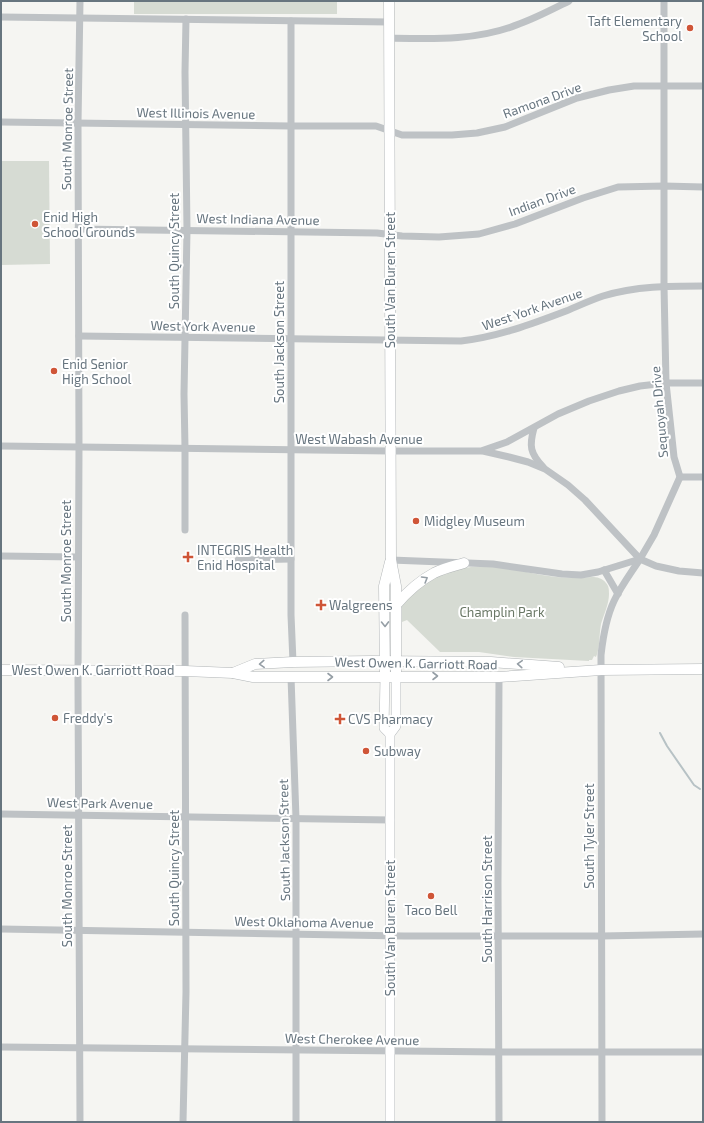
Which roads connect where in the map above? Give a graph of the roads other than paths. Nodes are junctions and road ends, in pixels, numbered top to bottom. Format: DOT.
graph roads {
  1 [pos="80,1"];
  2 [pos="389,1"];
  3 [pos="569,1"];
  4 [pos="664,1"];
  5 [pos="1,17"];
  6 [pos="80,18"];
  7 [pos="186,19"];
  8 [pos="290,21"];
  9 [pos="389,22"];
  10 [pos="389,38"];
  11 [pos="664,86"];
  12 [pos="703,86"];
  13 [pos="1,122"];
  14 [pos="78,123"];
  15 [pos="186,125"];
  16 [pos="291,126"];
  17 [pos="389,131"];
  18 [pos="664,186"];
  19 [pos="703,187"];
  20 [pos="78,229"];
  21 [pos="187,230"];
  22 [pos="291,232"];
  23 [pos="390,235"];
  24 [pos="664,286"];
  25 [pos="703,286"];
  26 [pos="79,336"];
  27 [pos="185,337"];
  28 [pos="291,339"];
  29 [pos="390,341"];
  30 [pos="666,383"];
  31 [pos="703,383"];
  32 [pos="534,428"];
  33 [pos="1,446"];
  34 [pos="79,447"];
  35 [pos="185,448"];
  36 [pos="291,450"];
  37 [pos="481,451"];
  38 [pos="390,452"];
  39 [pos="545,469"];
  40 [pos="703,477"];
  41 [pos="680,478"];
  42 [pos="184,530"];
  43 [pos="1,556"];
  44 [pos="78,557"];
  45 [pos="291,559"];
  46 [pos="640,559"];
  47 [pos="238,560"];
  48 [pos="390,560"];
  49 [pos="464,563"];
  50 [pos="604,570"];
  51 [pos="703,573"];
  52 [pos="618,594"];
  53 [pos="396,605"];
  54 [pos="185,615"];
  55 [pos="385,661"];
  56 [pos="396,661"];
  57 [pos="293,662"];
  58 [pos="703,669"];
  59 [pos="1,670"];
  60 [pos="601,670"];
  61 [pos="78,671"];
  62 [pos="184,671"];
  63 [pos="233,672"];
  64 [pos="385,676"];
  65 [pos="396,676"];
  66 [pos="499,676"];
  67 [pos="291,677"];
  68 [pos="390,734"];
  69 [pos="1,814"];
  70 [pos="79,815"];
  71 [pos="186,817"];
  72 [pos="296,818"];
  73 [pos="390,820"];
  74 [pos="1,929"];
  75 [pos="80,930"];
  76 [pos="186,933"];
  77 [pos="297,934"];
  78 [pos="703,934"];
  79 [pos="391,936"];
  80 [pos="499,936"];
  81 [pos="602,936"];
  82 [pos="1,1047"];
  83 [pos="80,1048"];
  84 [pos="186,1049"];
  85 [pos="296,1050"];
  86 [pos="390,1052"];
  87 [pos="500,1052"];
  88 [pos="602,1052"];
  89 [pos="703,1052"];
  90 [pos="80,1122"];
  91 [pos="183,1122"];
  92 [pos="296,1122"];
  93 [pos="390,1122"];
  94 [pos="499,1122"];
  95 [pos="602,1122"];
  1 -- 6 [label="street, South Monroe Street"];
  2 -- 9 [label="highway, South Van Buren Street"];
  3 -- 10 [label="street"];
  4 -- 11 [label="street, Sequoyah Drive"];
  5 -- 6 [label="street"];
  6 -- 7 [label="street"];
  6 -- 14 [label="street, South Monroe Street"];
  7 -- 8 [label="street"];
  7 -- 15 [label="street, South Quincy Street"];
  8 -- 9 [label="street"];
  8 -- 16 [label="street, South Jackson Street"];
  9 -- 10 [label="highway, South Van Buren Street"];
  10 -- 17 [label="highway, South Van Buren Street"];
  11 -- 12 [label="street, Ramona Drive"];
  11 -- 17 [label="street, Ramona Drive"];
  11 -- 18 [label="street, Sequoyah Drive"];
  13 -- 14 [label="street, West Illinois Avenue"];
  14 -- 15 [label="street, West Illinois Avenue"];
  14 -- 20 [label="street, South Monroe Street"];
  15 -- 16 [label="street, West Illinois Avenue"];
  15 -- 21 [label="street, South Quincy Street"];
  16 -- 17 [label="street, West Illinois Avenue"];
  16 -- 22 [label="street, South Jackson Street"];
  17 -- 23 [label="highway, South Van Buren Street"];
  18 -- 19 [label="street, Indian Drive"];
  18 -- 23 [label="street, Indian Drive"];
  18 -- 24 [label="street, Sequoyah Drive"];
  20 -- 21 [label="street, West Indiana Avenue"];
  20 -- 26 [label="street, South Monroe Street"];
  21 -- 22 [label="street, West Indiana Avenue"];
  21 -- 27 [label="street, South Quincy Street"];
  22 -- 23 [label="street, West Indiana Avenue"];
  22 -- 28 [label="street, South Jackson Street"];
  23 -- 29 [label="highway, South Van Buren Street"];
  24 -- 25 [label="street, West York Avenue"];
  24 -- 29 [label="street, West York Avenue"];
  24 -- 30 [label="street, Sequoyah Drive"];
  26 -- 27 [label="street, West York Avenue"];
  26 -- 34 [label="street, South Monroe Street"];
  27 -- 28 [label="street, West York Avenue"];
  27 -- 35 [label="street, South Quincy Street"];
  28 -- 29 [label="street, West York Avenue"];
  28 -- 36 [label="street, South Jackson Street"];
  29 -- 38 [label="highway, South Van Buren Street"];
  30 -- 31 [label="street, West Wabash Avenue"];
  30 -- 32 [label="street, West Wabash Avenue"];
  30 -- 41 [label="street, Sequoyah Drive"];
  32 -- 37 [label="street, West Wabash Avenue"];
  32 -- 39 [label="street"];
  33 -- 34 [label="street, West Wabash Avenue"];
  34 -- 35 [label="street, West Wabash Avenue"];
  34 -- 44 [label="street, South Monroe Street"];
  35 -- 36 [label="street, West Wabash Avenue"];
  35 -- 42 [label="street, South Quincy Street"];
  36 -- 38 [label="street, West Wabash Avenue"];
  36 -- 45 [label="street, South Jackson Street"];
  37 -- 38 [label="street, West Wabash Avenue"];
  37 -- 39 [label="street"];
  38 -- 48 [label="highway, South Van Buren Street"];
  39 -- 46 [label="street"];
  40 -- 41 [label="street"];
  41 -- 46 [label="street"];
  43 -- 44 [label="street"];
  44 -- 61 [label="street, South Monroe Street"];
  45 -- 47 [label="street"];
  45 -- 57 [label="street, South Jackson Street"];
  46 -- 50 [label="street"];
  46 -- 51 [label="street"];
  46 -- 52 [label="street, South Tyler Street"];
  48 -- 49 [label="street"];
  48 -- 53 [label="highway, South Van Buren Street"];
  48 -- 55 [label="highway, South Van Buren Street, one-way"];
  49 -- 50 [label="street"];
  53 -- 49 [label="highway, one-way"];
  50 -- 52 [label="street"];
  52 -- 60 [label="street, South Tyler Street"];
  53 -- 56 [label="highway, South Van Buren Street"];
  54 -- 62 [label="street, South Quincy Street"];
  55 -- 56 [label="highway, West Owen K. Garriott Road"];
  55 -- 57 [label="highway, West Owen K. Garriott Road"];
  55 -- 64 [label="highway, South Van Buren Street"];
  60 -- 56 [label="highway, West Owen K. Garriott Road, one-way"];
  56 -- 65 [label="highway, South Van Buren Street"];
  57 -- 63 [label="highway, West Owen K. Garriott Road, one-way"];
  58 -- 60 [label="highway, West Owen K. Garriott Road"];
  59 -- 61 [label="highway, West Owen K. Garriott Road"];
  60 -- 66 [label="highway, West Owen K. Garriott Road"];
  60 -- 81 [label="street, South Tyler Street"];
  61 -- 62 [label="highway, West Owen K. Garriott Road"];
  61 -- 70 [label="street, South Monroe Street"];
  62 -- 63 [label="highway, West Owen K. Garriott Road"];
  62 -- 71 [label="street, South Quincy Street"];
  63 -- 67 [label="highway, West Owen K. Garriott Road"];
  64 -- 65 [label="highway, West Owen K. Garriott Road"];
  67 -- 64 [label="highway, West Owen K. Garriott Road, one-way"];
  64 -- 68 [label="main road, South Van Buren Street"];
  65 -- 66 [label="highway, West Owen K. Garriott Road, one-way"];
  65 -- 68 [label="main road, South Van Buren Street"];
  66 -- 80 [label="street, South Harrison Street"];
  67 -- 72 [label="street, South Jackson Street"];
  68 -- 73 [label="main road, South Van Buren Street"];
  69 -- 70 [label="street, West Park Avenue"];
  70 -- 71 [label="street, West Park Avenue"];
  70 -- 75 [label="street, South Monroe Street"];
  71 -- 72 [label="street, West Park Avenue"];
  71 -- 76 [label="street, South Quincy Street"];
  72 -- 73 [label="street, West Park Avenue"];
  72 -- 77 [label="street, South Jackson Street"];
  73 -- 79 [label="main road, South Van Buren Street"];
  74 -- 75 [label="street, West Oklahoma Avenue"];
  75 -- 76 [label="street, West Oklahoma Avenue"];
  75 -- 83 [label="street, South Monroe Street"];
  76 -- 77 [label="street, West Oklahoma Avenue"];
  76 -- 84 [label="street, South Quincy Street"];
  77 -- 79 [label="street, West Oklahoma Avenue"];
  77 -- 85 [label="street, South Jackson Street"];
  78 -- 81 [label="street, West Oklahoma Avenue"];
  79 -- 80 [label="street, West Oklahoma Avenue"];
  79 -- 86 [label="main road, South Van Buren Street"];
  80 -- 81 [label="street, West Oklahoma Avenue"];
  80 -- 87 [label="street, South Harrison Street"];
  81 -- 88 [label="street, South Tyler Street"];
  82 -- 83 [label="street, West Cherokee Avenue"];
  83 -- 84 [label="street, West Cherokee Avenue"];
  83 -- 90 [label="street, South Monroe Street"];
  84 -- 85 [label="street, West Cherokee Avenue"];
  84 -- 91 [label="street, South Quincy Street"];
  85 -- 86 [label="street, West Cherokee Avenue"];
  85 -- 92 [label="street, South Jackson Street"];
  86 -- 87 [label="street, West Cherokee Avenue"];
  86 -- 93 [label="main road, South Van Buren Street"];
  87 -- 88 [label="street, West Cherokee Avenue"];
  87 -- 94 [label="street, South Harrison Street"];
  88 -- 89 [label="street, West Cherokee Avenue"];
  88 -- 95 [label="street, South Tyler Street"];
}
